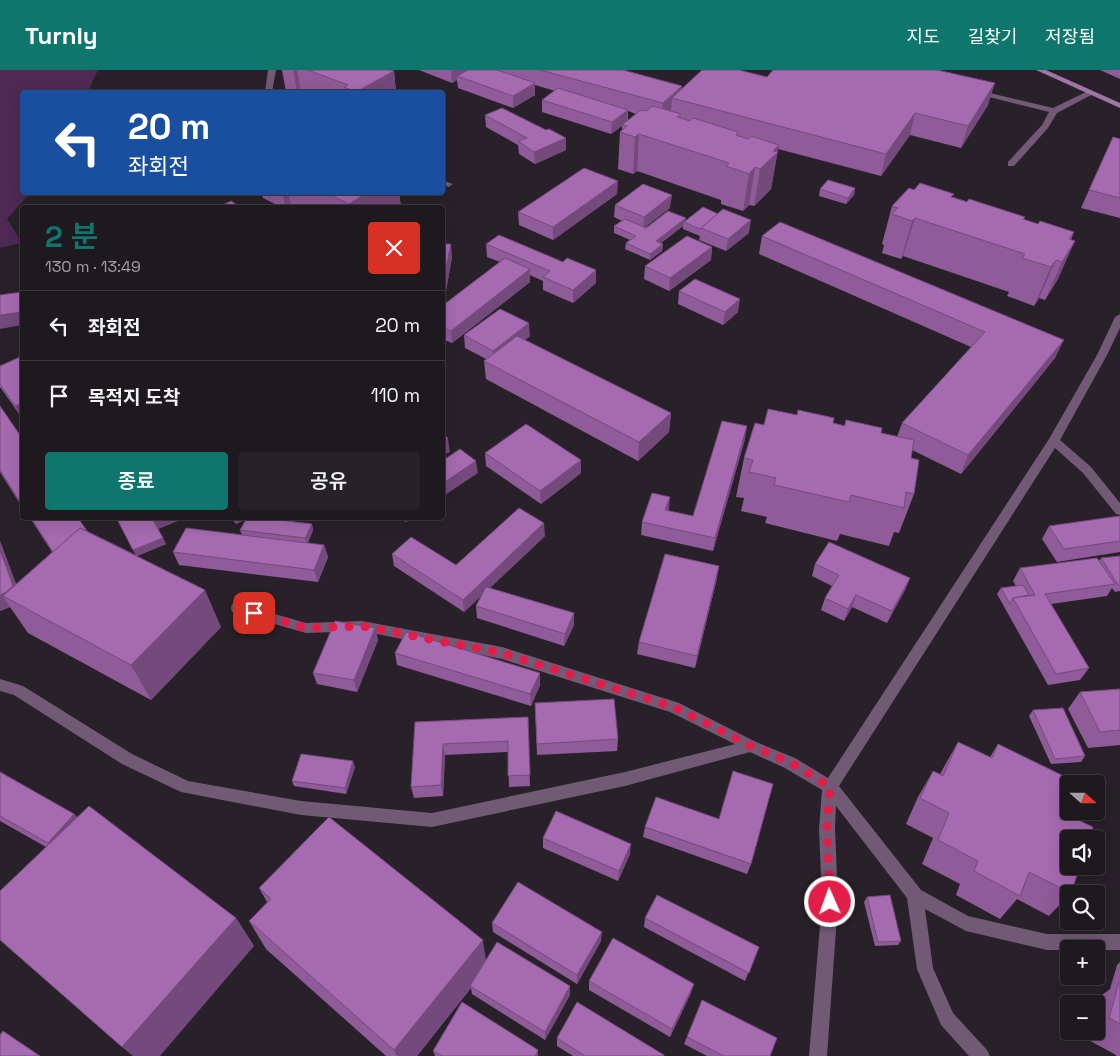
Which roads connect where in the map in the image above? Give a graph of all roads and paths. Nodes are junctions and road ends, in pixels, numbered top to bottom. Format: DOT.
graph roads {
  1 [pos="272,70"];
  2 [pos="1040,70"];
  3 [pos="967,89"];
  4 [pos="268,90"];
  5 [pos="1091,93"];
  6 [pos="1120,106"];
  7 [pos="1054,111"];
  8 [pos="1011,164"];
  9 [pos="1120,317"];
  10 [pos="1054,441"];
  11 [pos="1120,511"];
  12 [pos="237,608"];
  13 [pos="0,685"];
  14 [pos="751,746"];
  15 [pos="830,787"];
  16 [pos="915,895"];
  17 [pos="1120,942"];
  18 [pos="818,1056"];
  19 [pos="980,1056"];
  1 -- 4 [label="street"];
  2 -- 5 [label="street"];
  3 -- 7 [label="street"];
  5 -- 6 [label="street"];
  5 -- 7 [label="street"];
  7 -- 8 [label="street"];
  9 -- 10 [label="street"];
  10 -- 11 [label="street"];
  10 -- 15 [label="street"];
  12 -- 14 [label="street"];
  13 -- 14 [label="street"];
  14 -- 15 [label="street"];
  15 -- 16 [label="street"];
  15 -- 18 [label="street"];
  16 -- 17 [label="street"];
  16 -- 19 [label="street"];
}
